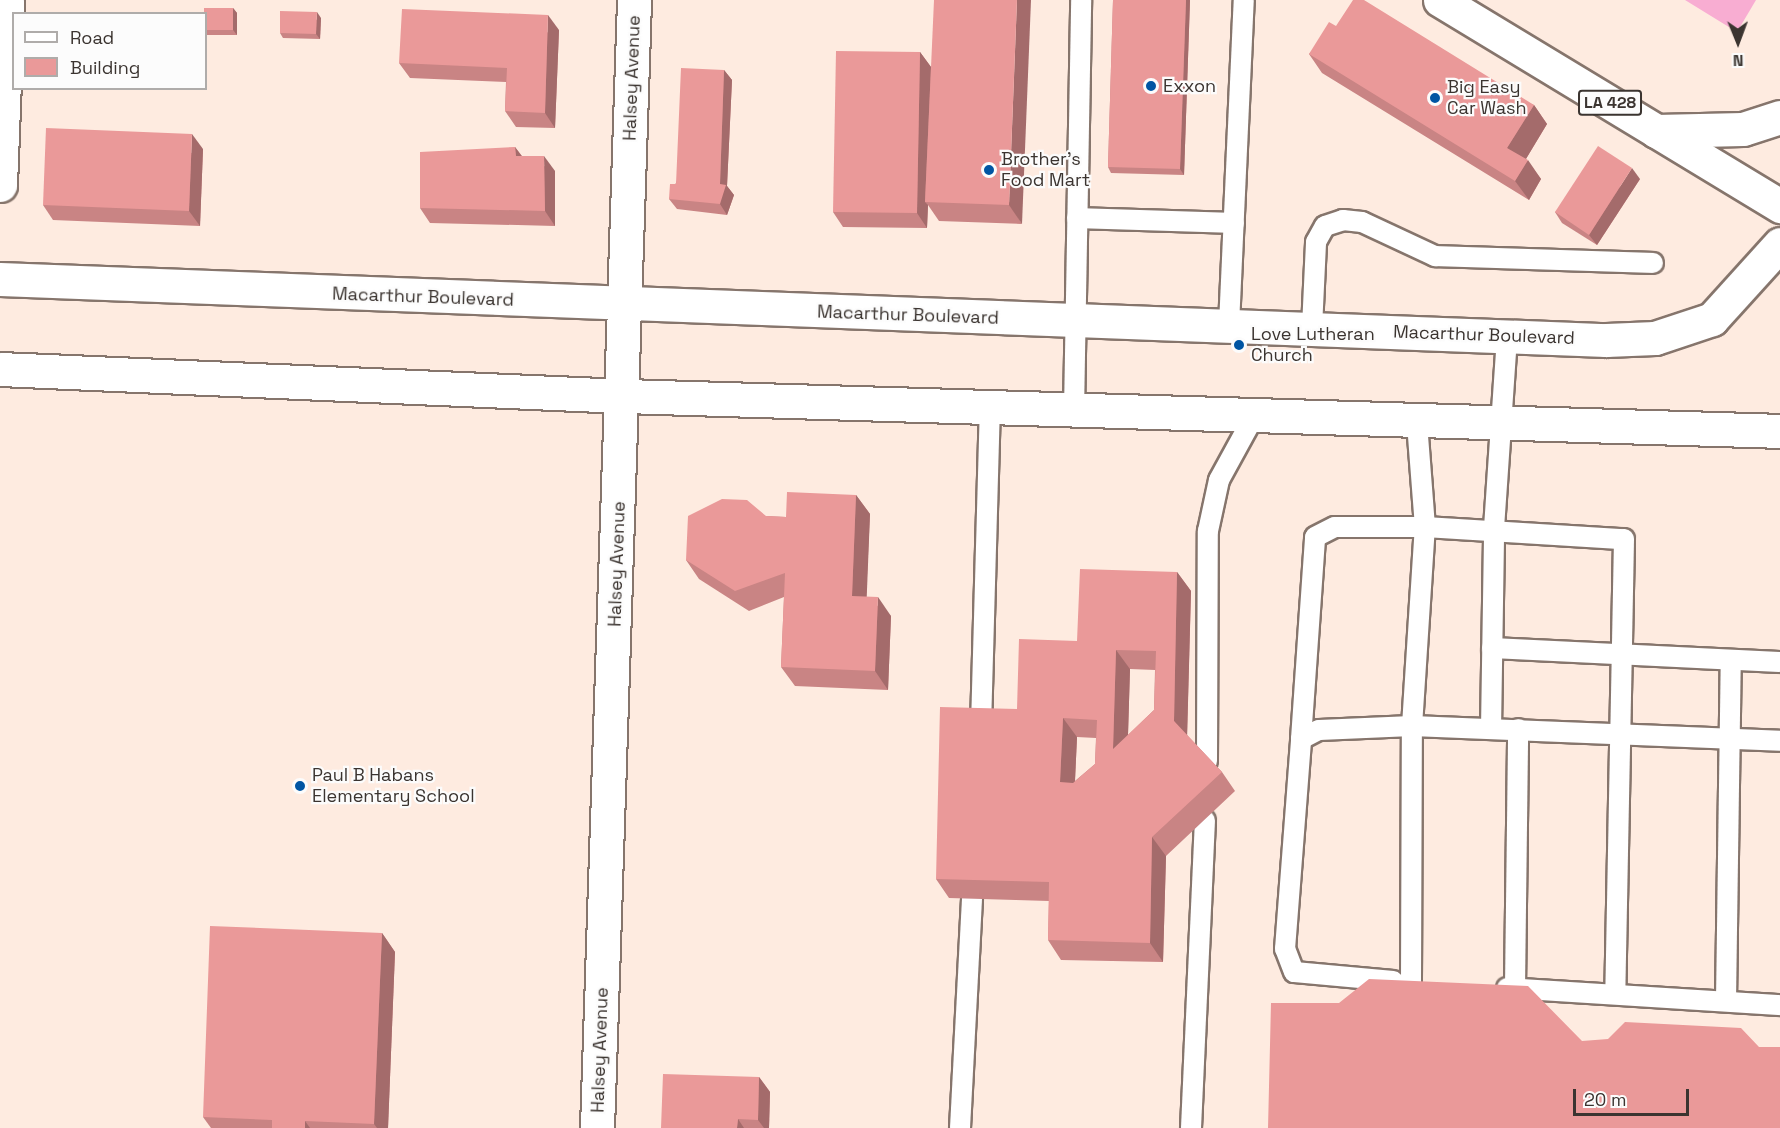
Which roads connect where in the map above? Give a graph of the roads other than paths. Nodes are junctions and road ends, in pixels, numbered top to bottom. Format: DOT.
graph roads {
  1 [pos="634,0"];
  2 [pos="1081,0"];
  3 [pos="1244,0"];
  4 [pos="1440,0"];
  5 [pos="4,6"];
  6 [pos="1780,117"];
  7 [pos="1656,131"];
  8 [pos="1,152"];
  9 [pos="0,185"];
  10 [pos="1780,206"];
  11 [pos="1077,218"];
  12 [pos="1234,223"];
  13 [pos="1780,244"];
  14 [pos="1653,263"];
  15 [pos="0,279"];
  16 [pos="626,305"];
  17 [pos="1075,320"];
  18 [pos="1229,325"];
  19 [pos="1312,328"];
  20 [pos="1507,335"];
  21 [pos="0,369"];
  22 [pos="624,396"];
  23 [pos="990,408"];
  24 [pos="1074,412"];
  25 [pos="1253,418"];
  26 [pos="1417,424"];
  27 [pos="1503,426"];
  28 [pos="1780,431"];
  29 [pos="1425,528"];
  30 [pos="1494,528"];
  31 [pos="1492,648"];
  32 [pos="1624,653"];
  33 [pos="1731,660"];
  34 [pos="1780,662"];
  35 [pos="981,726"];
  36 [pos="1412,726"];
  37 [pos="1491,729"];
  38 [pos="1518,729"];
  39 [pos="1619,734"];
  40 [pos="1301,739"];
  41 [pos="1727,739"];
  42 [pos="1780,741"];
  43 [pos="1207,761"];
  44 [pos="1205,820"];
  45 [pos="972,898"];
  46 [pos="1411,982"];
  47 [pos="1434,983"];
  48 [pos="1480,986"];
  49 [pos="1515,988"];
  50 [pos="1615,994"];
  51 [pos="1726,1001"];
  52 [pos="1780,1005"];
  53 [pos="597,1128"];
  54 [pos="960,1128"];
  55 [pos="1191,1128"];
  1 -- 16 [label="street, Halsey Avenue"];
  2 -- 11 [label="lane"];
  3 -- 12 [label="lane"];
  4 -- 7 [label="street, LA 428"];
  5 -- 8 [label="street"];
  6 -- 7 [label="street"];
  7 -- 10 [label="street, LA 428"];
  8 -- 9 [label="street"];
  11 -- 12 [label="lane"];
  11 -- 17 [label="lane"];
  12 -- 18 [label="lane"];
  13 -- 20 [label="street, Macarthur Boulevard"];
  14 -- 19 [label="lane"];
  15 -- 16 [label="street, Macarthur Boulevard"];
  16 -- 17 [label="street, Macarthur Boulevard"];
  16 -- 22 [label="street, Halsey Avenue"];
  17 -- 18 [label="street, Macarthur Boulevard"];
  17 -- 24 [label="lane"];
  18 -- 19 [label="street, Macarthur Boulevard"];
  19 -- 20 [label="street, Macarthur Boulevard"];
  20 -- 27 [label="lane"];
  21 -- 22 [label="street"];
  22 -- 23 [label="street"];
  22 -- 53 [label="street, Halsey Avenue"];
  23 -- 24 [label="street"];
  23 -- 35 [label="lane"];
  24 -- 25 [label="street"];
  25 -- 26 [label="street"];
  25 -- 43 [label="lane"];
  26 -- 27 [label="street"];
  26 -- 29 [label="lane"];
  27 -- 28 [label="street"];
  27 -- 30 [label="lane"];
  29 -- 30 [label="lane"];
  29 -- 36 [label="lane"];
  29 -- 40 [label="lane"];
  30 -- 31 [label="lane"];
  30 -- 32 [label="lane"];
  31 -- 32 [label="lane"];
  31 -- 37 [label="lane"];
  32 -- 33 [label="lane"];
  32 -- 39 [label="lane"];
  33 -- 34 [label="lane"];
  33 -- 41 [label="lane"];
  36 -- 37 [label="lane"];
  36 -- 40 [label="lane"];
  36 -- 46 [label="lane"];
  37 -- 38 [label="lane"];
  38 -- 39 [label="lane"];
  38 -- 49 [label="lane"];
  39 -- 41 [label="lane"];
  39 -- 50 [label="lane"];
  40 -- 46 [label="lane"];
  41 -- 42 [label="lane"];
  41 -- 51 [label="lane"];
  44 -- 55 [label="lane"];
  45 -- 54 [label="lane"];
  46 -- 47 [label="lane"];
  48 -- 49 [label="lane"];
  49 -- 50 [label="lane"];
  50 -- 51 [label="lane"];
  51 -- 52 [label="lane"];
}
